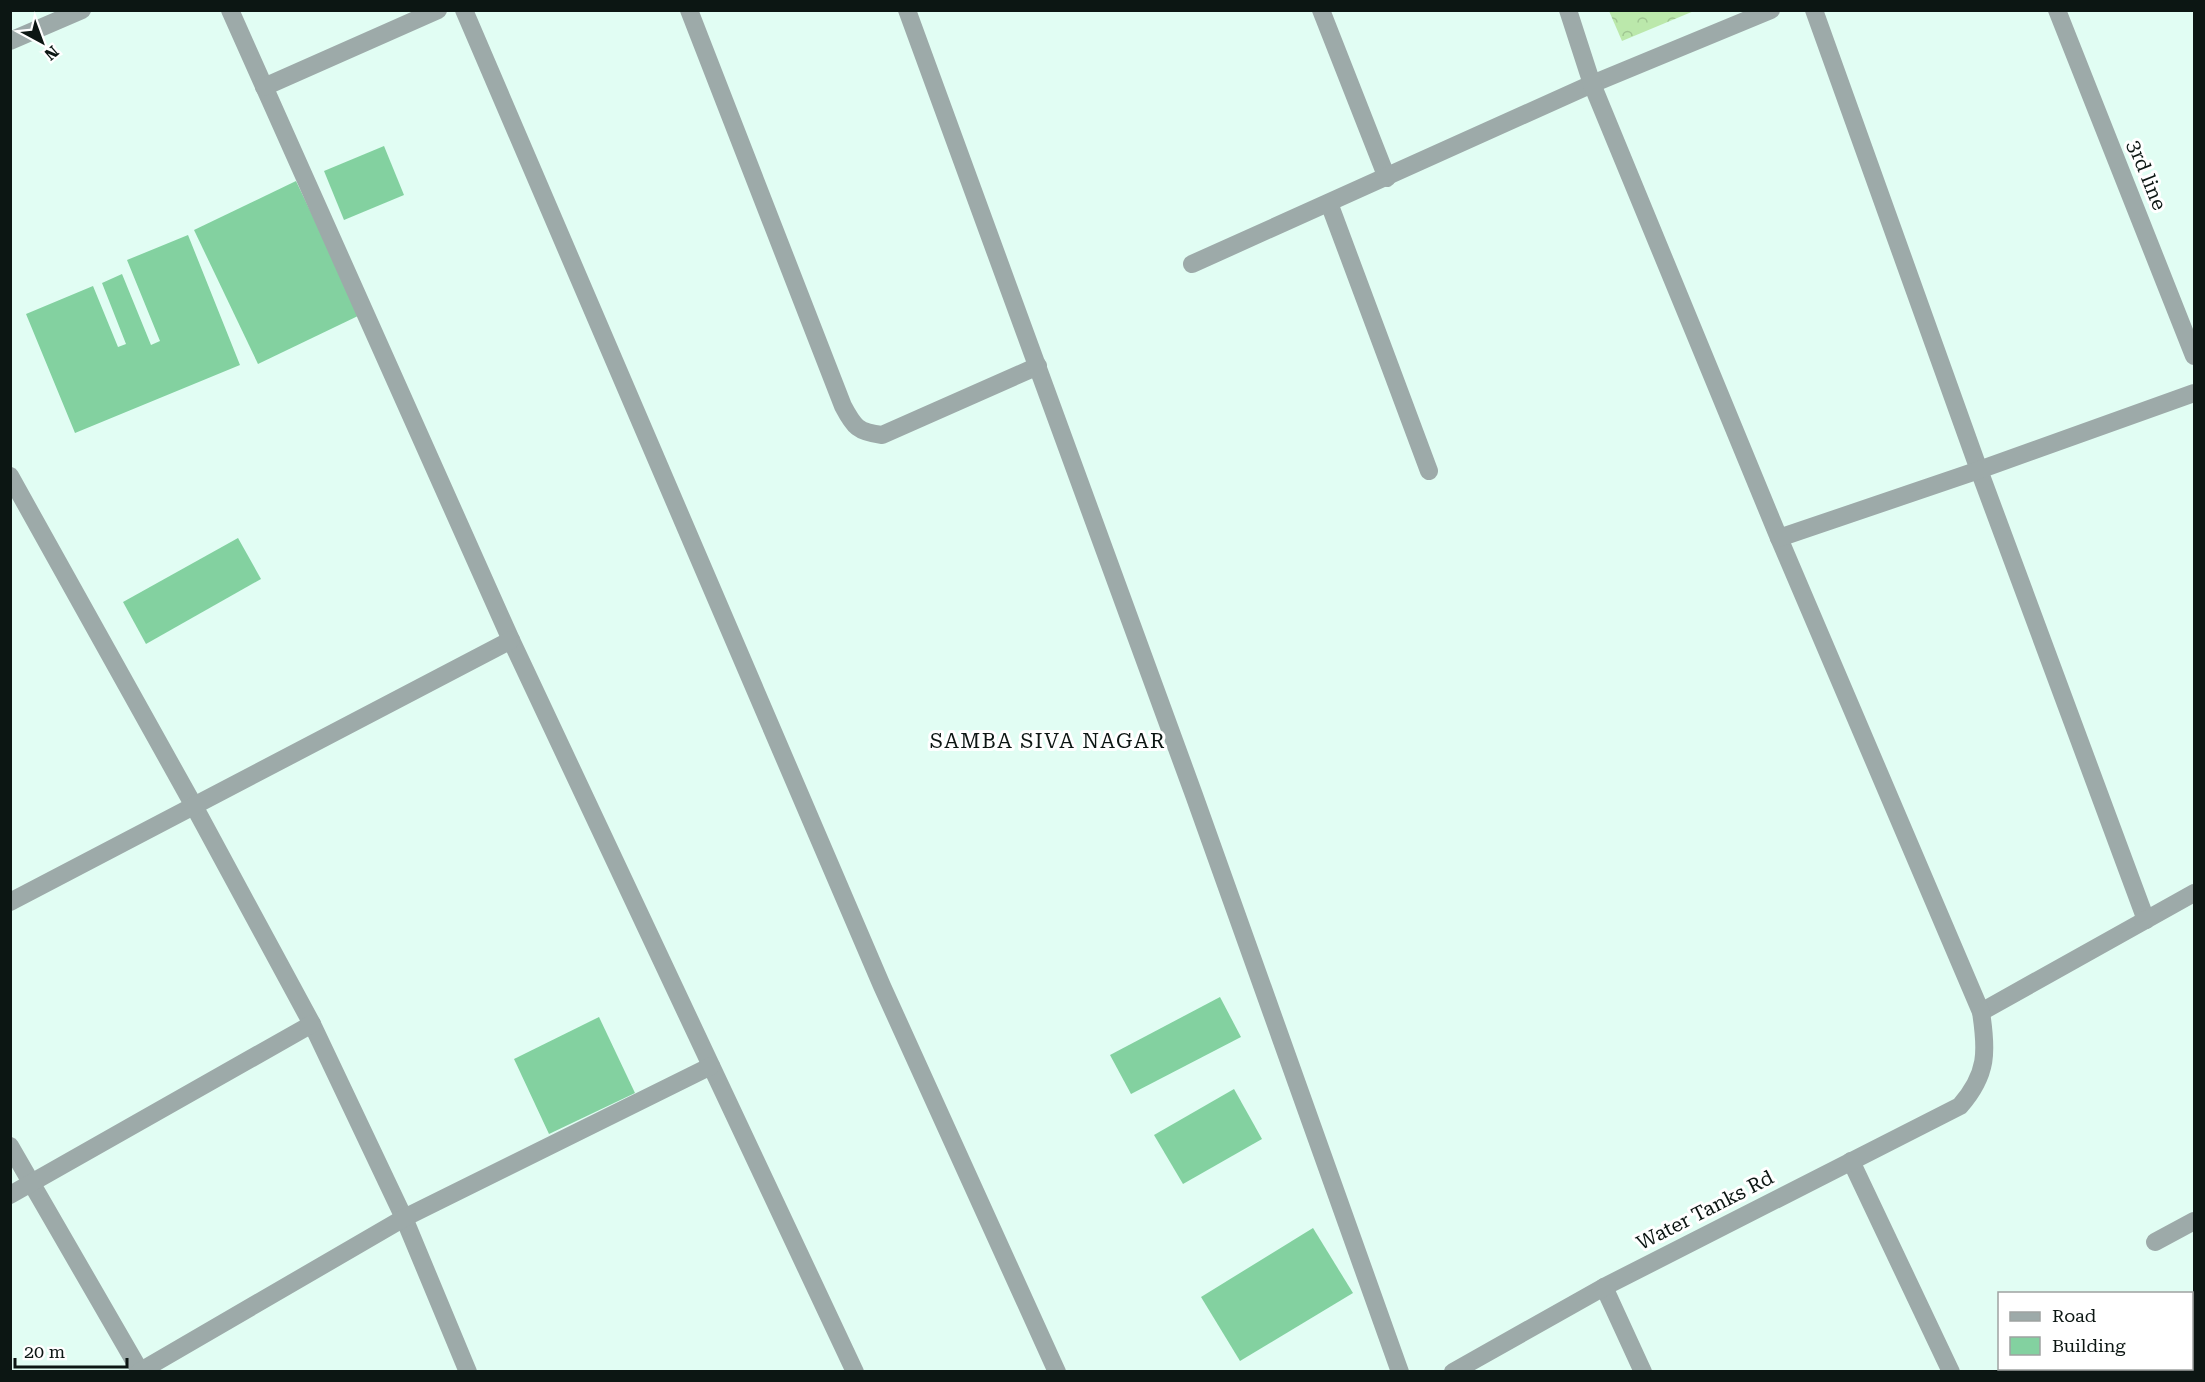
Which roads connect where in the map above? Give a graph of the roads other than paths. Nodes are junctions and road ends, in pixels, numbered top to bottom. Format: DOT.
graph roads {
  1 [pos="82,10"];
  2 [pos="230,10"];
  3 [pos="438,10"];
  4 [pos="464,10"];
  5 [pos="689,10"];
  6 [pos="907,10"];
  7 [pos="1321,10"];
  8 [pos="1568,10"];
  9 [pos="1771,10"];
  10 [pos="1814,10"];
  11 [pos="2057,10"];
  12 [pos="10,41"];
  13 [pos="1592,84"];
  14 [pos="264,87"];
  15 [pos="1387,178"];
  16 [pos="1329,203"];
  17 [pos="1192,264"];
  18 [pos="2194,356"];
  19 [pos="1038,366"];
  20 [pos="2194,393"];
  21 [pos="1980,470"];
  22 [pos="1429,471"];
  23 [pos="10,476"];
  24 [pos="1779,538"];
  25 [pos="511,640"];
  26 [pos="194,806"];
  27 [pos="2194,893"];
  28 [pos="10,902"];
  29 [pos="2146,920"];
  30 [pos="1981,1012"];
  31 [pos="312,1024"];
  32 [pos="711,1066"];
  33 [pos="10,1146"];
  34 [pos="1851,1161"];
  35 [pos="31,1184"];
  36 [pos="10,1195"];
  37 [pos="404,1218"];
  38 [pos="2194,1221"];
  39 [pos="2155,1242"];
  40 [pos="1604,1287"];
  41 [pos="140,1371"];
  42 [pos="468,1371"];
  43 [pos="855,1371"];
  44 [pos="1058,1371"];
  45 [pos="1400,1371"];
  46 [pos="1453,1371"];
  47 [pos="1643,1371"];
  48 [pos="1951,1371"];
  1 -- 12 [label="street"];
  2 -- 14 [label="street"];
  3 -- 14 [label="street"];
  4 -- 44 [label="street"];
  5 -- 19 [label="street"];
  6 -- 19 [label="street"];
  7 -- 15 [label="street"];
  8 -- 13 [label="street"];
  9 -- 13 [label="street"];
  10 -- 21 [label="street"];
  11 -- 18 [label="street, 3rd line"];
  13 -- 15 [label="street"];
  13 -- 24 [label="street"];
  14 -- 25 [label="street"];
  15 -- 16 [label="street"];
  16 -- 17 [label="street"];
  16 -- 22 [label="street"];
  19 -- 45 [label="street"];
  20 -- 21 [label="street"];
  21 -- 24 [label="street"];
  21 -- 29 [label="street"];
  23 -- 26 [label="street"];
  24 -- 30 [label="street"];
  25 -- 26 [label="street"];
  25 -- 32 [label="street"];
  26 -- 28 [label="street"];
  26 -- 31 [label="street"];
  27 -- 29 [label="street"];
  29 -- 30 [label="street"];
  30 -- 34 [label="street, Water Tanks Rd"];
  31 -- 35 [label="street"];
  31 -- 37 [label="street"];
  32 -- 37 [label="street"];
  32 -- 43 [label="street"];
  33 -- 35 [label="street"];
  34 -- 40 [label="street, Water Tanks Rd"];
  34 -- 48 [label="street"];
  35 -- 36 [label="street"];
  35 -- 41 [label="street"];
  37 -- 41 [label="street"];
  37 -- 42 [label="street"];
  38 -- 39 [label="street"];
  40 -- 46 [label="street, Water Tanks Rd"];
  40 -- 47 [label="street"];
}
